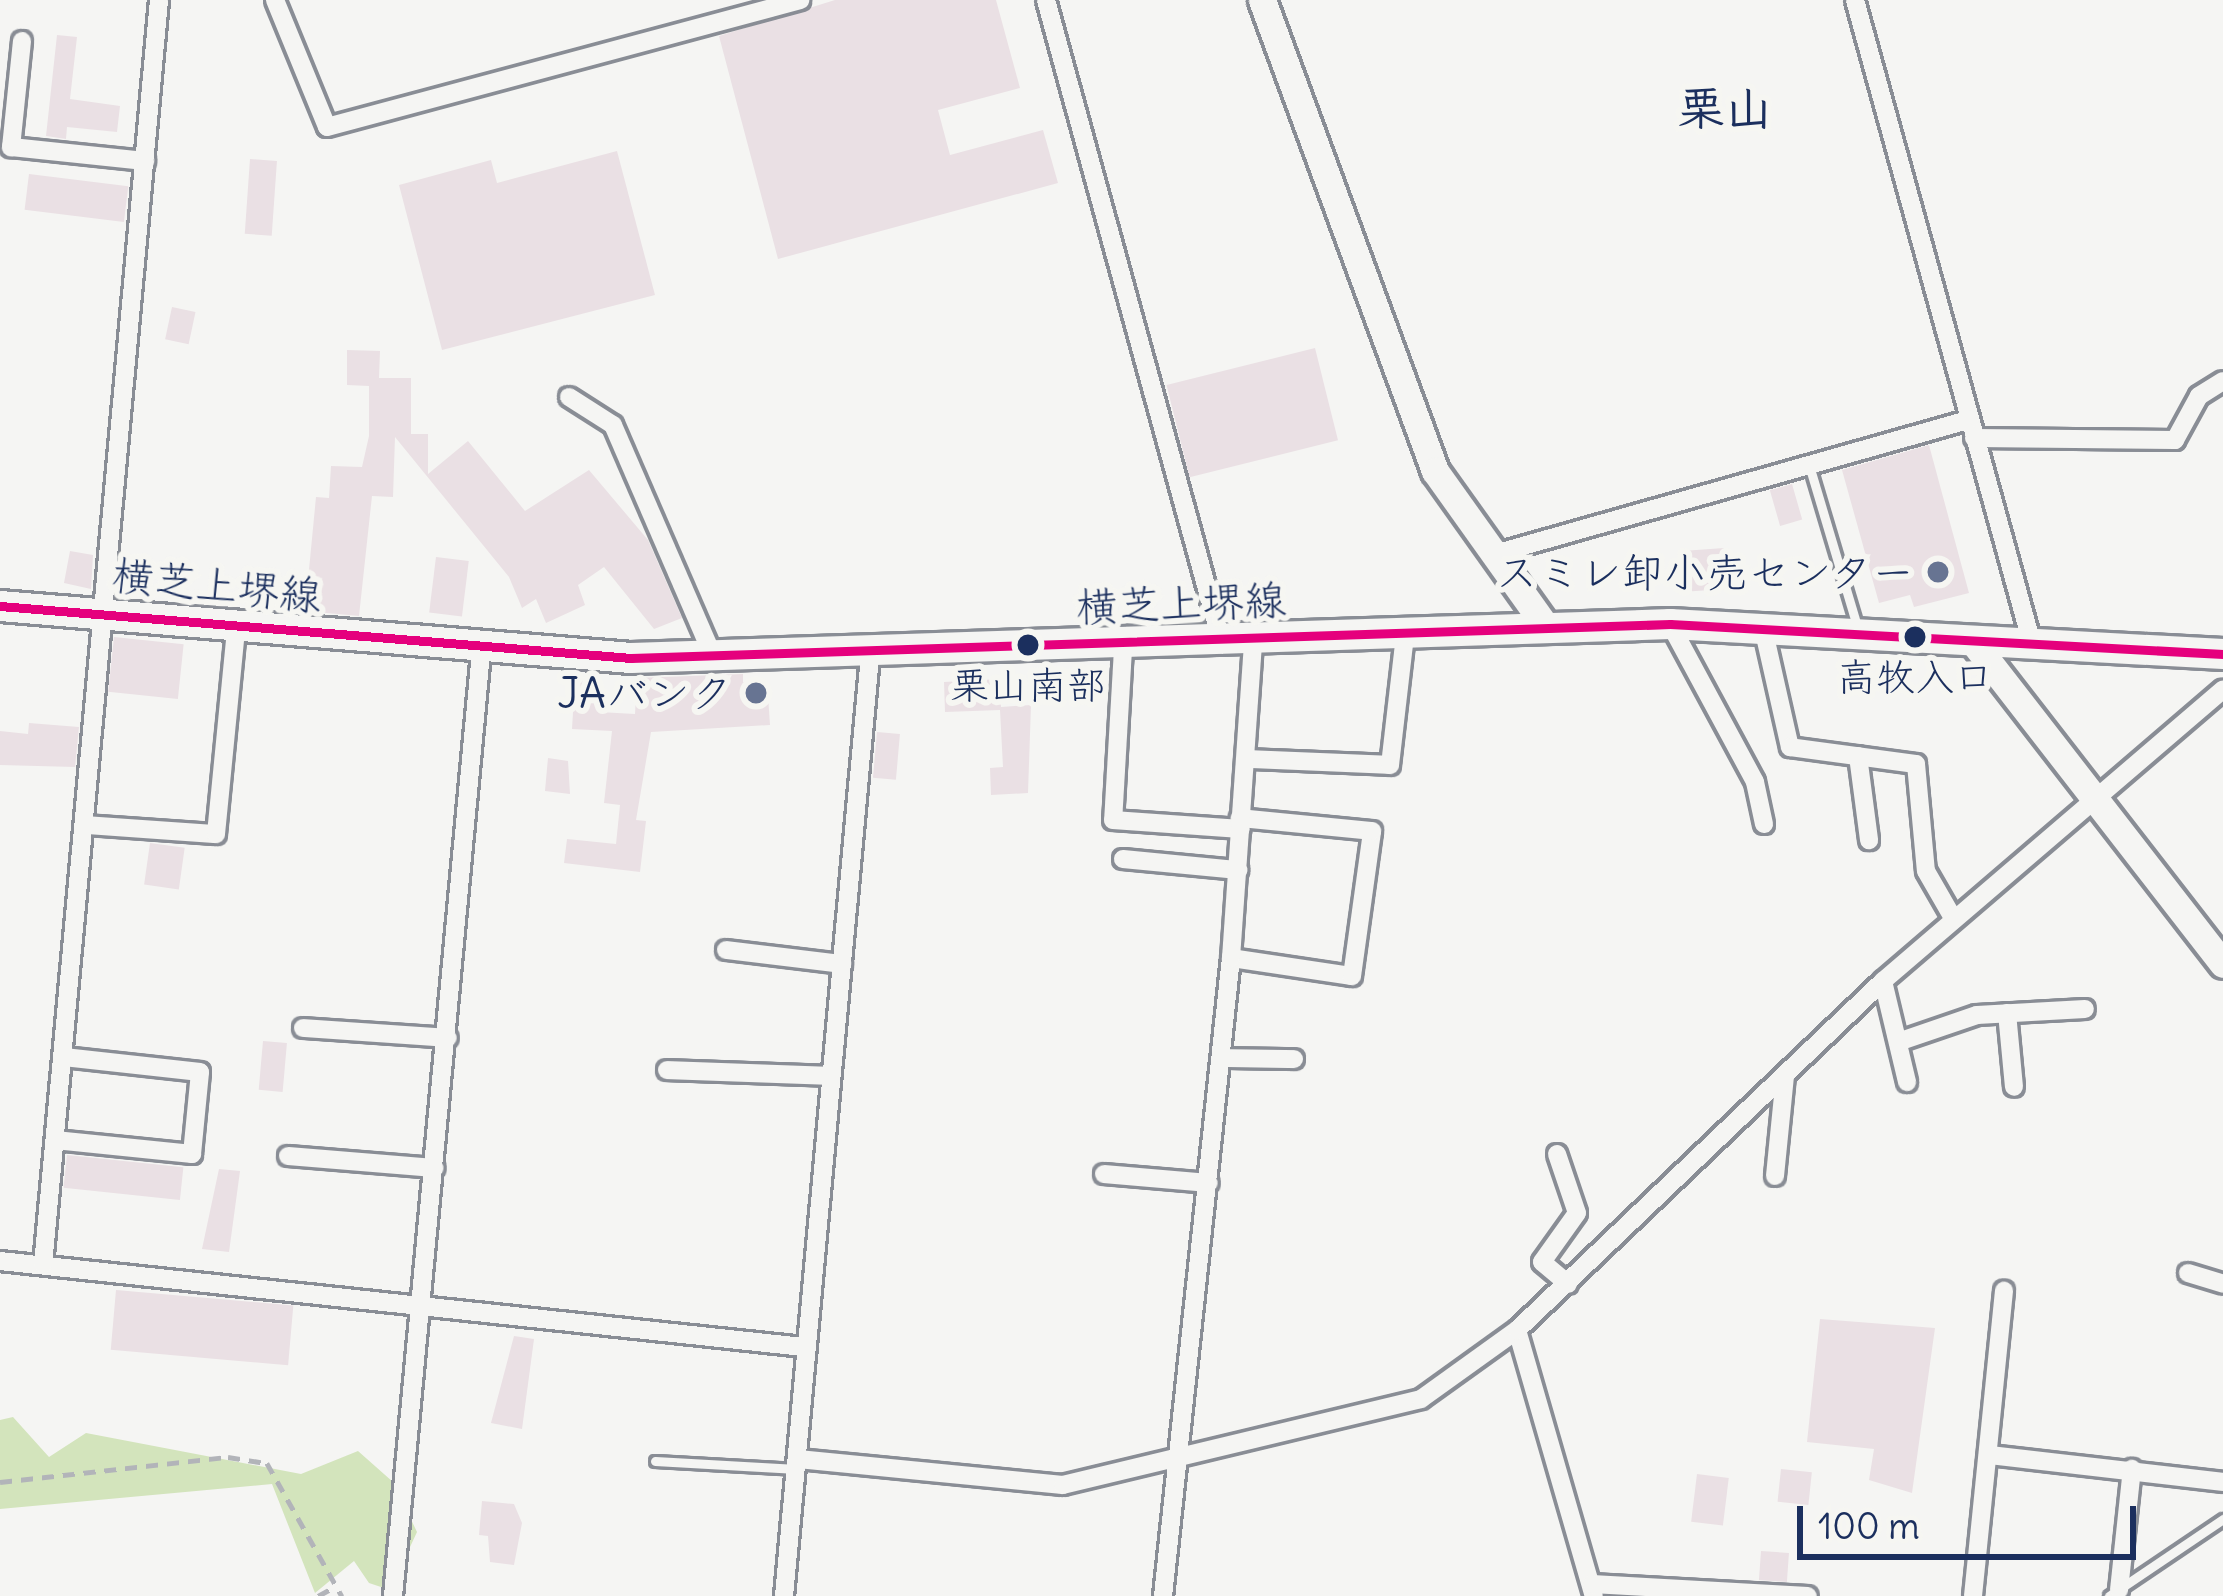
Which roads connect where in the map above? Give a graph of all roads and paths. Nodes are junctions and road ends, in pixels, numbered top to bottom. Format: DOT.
graph roads {
  1 [pos="159,0"];
  2 [pos="275,0"];
  3 [pos="800,0"];
  4 [pos="1046,0"];
  5 [pos="1262,0"];
  6 [pos="1855,0"];
  7 [pos="22,41"];
  8 [pos="145,161"];
  9 [pos="2223,381"];
  10 [pos="569,397"];
  11 [pos="1971,429"];
  12 [pos="1809,465"];
  13 [pos="1491,554"];
  14 [pos="0,606"];
  15 [pos="103,615"];
  16 [pos="1544,624"];
  17 [pos="1670,624"];
  18 [pos="236,630"];
  19 [pos="1764,632"];
  20 [pos="1406,636"];
  21 [pos="1861,637"];
  22 [pos="1238,643"];
  23 [pos="1974,643"];
  24 [pos="2032,644"];
  25 [pos="1123,649"];
  26 [pos="481,652"];
  27 [pos="2223,654"];
  28 [pos="870,656"];
  29 [pos="714,658"];
  30 [pos="2223,690"];
  31 [pos="1858,756"];
  32 [pos="1249,759"];
  33 [pos="2091,796"];
  34 [pos="1240,823"];
  35 [pos="1763,824"];
  36 [pos="86,825"];
  37 [pos="1869,840"];
  38 [pos="1123,860"];
  39 [pos="1238,870"];
  40 [pos="1953,918"];
  41 [pos="726,950"];
  42 [pos="2220,956"];
  43 [pos="1232,958"];
  44 [pos="842,964"];
  45 [pos="1882,981"];
  46 [pos="2085,1009"];
  47 [pos="2007,1013"];
  48 [pos="303,1028"];
  49 [pos="448,1039"];
  50 [pos="1898,1042"];
  51 [pos="64,1057"];
  52 [pos="1222,1058"];
  53 [pos="1294,1059"];
  54 [pos="667,1070"];
  55 [pos="1785,1075"];
  56 [pos="831,1076"];
  57 [pos="1907,1082"];
  58 [pos="2014,1087"];
  59 [pos="55,1140"];
  60 [pos="1557,1154"];
  61 [pos="288,1156"];
  62 [pos="435,1168"];
  63 [pos="1104,1174"];
  64 [pos="1775,1176"];
  65 [pos="1209,1183"];
  66 [pos="0,1262"];
  67 [pos="43,1265"];
  68 [pos="2188,1273"];
  69 [pos="1568,1284"];
  70 [pos="2223,1284"];
  71 [pos="2004,1292"];
  72 [pos="422,1302"];
  73 [pos="1517,1330"];
  74 [pos="804,1347"];
  75 [pos="1990,1455"];
  76 [pos="655,1461"];
  77 [pos="797,1464"];
  78 [pos="1180,1464"];
  79 [pos="2132,1468"];
  80 [pos="0,1482"];
  81 [pos="2223,1482"];
  82 [pos="2223,1520"];
  83 [pos="334,1587"];
  84 [pos="1593,1590"];
  85 [pos="2114,1593"];
  86 [pos="318,1596"];
  87 [pos="342,1596"];
  88 [pos="393,1596"];
  89 [pos="784,1596"];
  90 [pos="1163,1596"];
  91 [pos="1808,1596"];
  92 [pos="1973,1596"];
  1 -- 8 [label="street"];
  2 -- 3 [label="street"];
  4 -- 22 [label="street"];
  5 -- 13 [label="street"];
  6 -- 11 [label="street"];
  7 -- 8 [label="street"];
  8 -- 15 [label="street"];
  9 -- 11 [label="street"];
  10 -- 29 [label="street"];
  11 -- 12 [label="street"];
  11 -- 24 [label="street"];
  12 -- 13 [label="street"];
  12 -- 21 [label="lane"];
  13 -- 16 [label="street"];
  14 -- 15 [label="main road, 横芝上堺線"];
  15 -- 18 [label="main road, 横芝上堺線"];
  15 -- 36 [label="street"];
  16 -- 17 [label="main road, 横芝上堺線"];
  16 -- 20 [label="main road, 横芝上堺線"];
  17 -- 19 [label="main road, 横芝上堺線"];
  17 -- 35 [label="street"];
  18 -- 26 [label="main road, 横芝上堺線"];
  18 -- 36 [label="street"];
  19 -- 21 [label="main road, 横芝上堺線"];
  19 -- 31 [label="street"];
  20 -- 22 [label="main road, 横芝上堺線"];
  20 -- 32 [label="street"];
  21 -- 23 [label="main road, 横芝上堺線"];
  22 -- 25 [label="main road, 横芝上堺線"];
  22 -- 32 [label="street"];
  23 -- 24 [label="main road, 横芝上堺線"];
  23 -- 33 [label="street"];
  24 -- 27 [label="main road, 横芝上堺線"];
  25 -- 28 [label="main road, 横芝上堺線"];
  25 -- 34 [label="street"];
  26 -- 29 [label="main road, 横芝上堺線"];
  26 -- 49 [label="street"];
  28 -- 29 [label="main road, 横芝上堺線"];
  28 -- 44 [label="street"];
  30 -- 33 [label="street"];
  31 -- 37 [label="street"];
  31 -- 40 [label="street"];
  32 -- 34 [label="street"];
  33 -- 40 [label="street"];
  33 -- 42 [label="street"];
  34 -- 39 [label="street"];
  34 -- 43 [label="street"];
  36 -- 51 [label="street"];
  38 -- 39 [label="street"];
  39 -- 43 [label="street"];
  40 -- 45 [label="street"];
  41 -- 44 [label="street"];
  43 -- 52 [label="street"];
  44 -- 56 [label="street"];
  45 -- 50 [label="street"];
  45 -- 55 [label="street"];
  46 -- 47 [label="street"];
  47 -- 50 [label="street"];
  47 -- 58 [label="street"];
  48 -- 49 [label="street"];
  49 -- 62 [label="street"];
  50 -- 57 [label="street"];
  51 -- 59 [label="street"];
  51 -- 59 [label="street"];
  52 -- 53 [label="street"];
  52 -- 65 [label="street"];
  54 -- 56 [label="street"];
  55 -- 64 [label="street"];
  55 -- 69 [label="street"];
  56 -- 74 [label="street"];
  59 -- 67 [label="street"];
  60 -- 69 [label="street"];
  61 -- 62 [label="street"];
  62 -- 72 [label="street"];
  63 -- 65 [label="street"];
  65 -- 78 [label="street"];
  66 -- 67 [label="street"];
  67 -- 72 [label="street"];
  68 -- 70 [label="street"];
  69 -- 73 [label="street"];
  71 -- 75 [label="street"];
  72 -- 74 [label="street"];
  72 -- 88 [label="street"];
  73 -- 78 [label="street"];
  73 -- 84 [label="street"];
  74 -- 77 [label="street"];
  75 -- 79 [label="street"];
  75 -- 92 [label="street"];
  76 -- 77 [label="lane"];
  77 -- 78 [label="street"];
  77 -- 89 [label="street"];
  78 -- 90 [label="street"];
  79 -- 81 [label="street"];
  79 -- 85 [label="street"];
  80 -- 83 [label="path"];
  82 -- 85 [label="lane"];
  83 -- 86 [label="path"];
  83 -- 87 [label="path"];
  84 -- 91 [label="street"];
}
